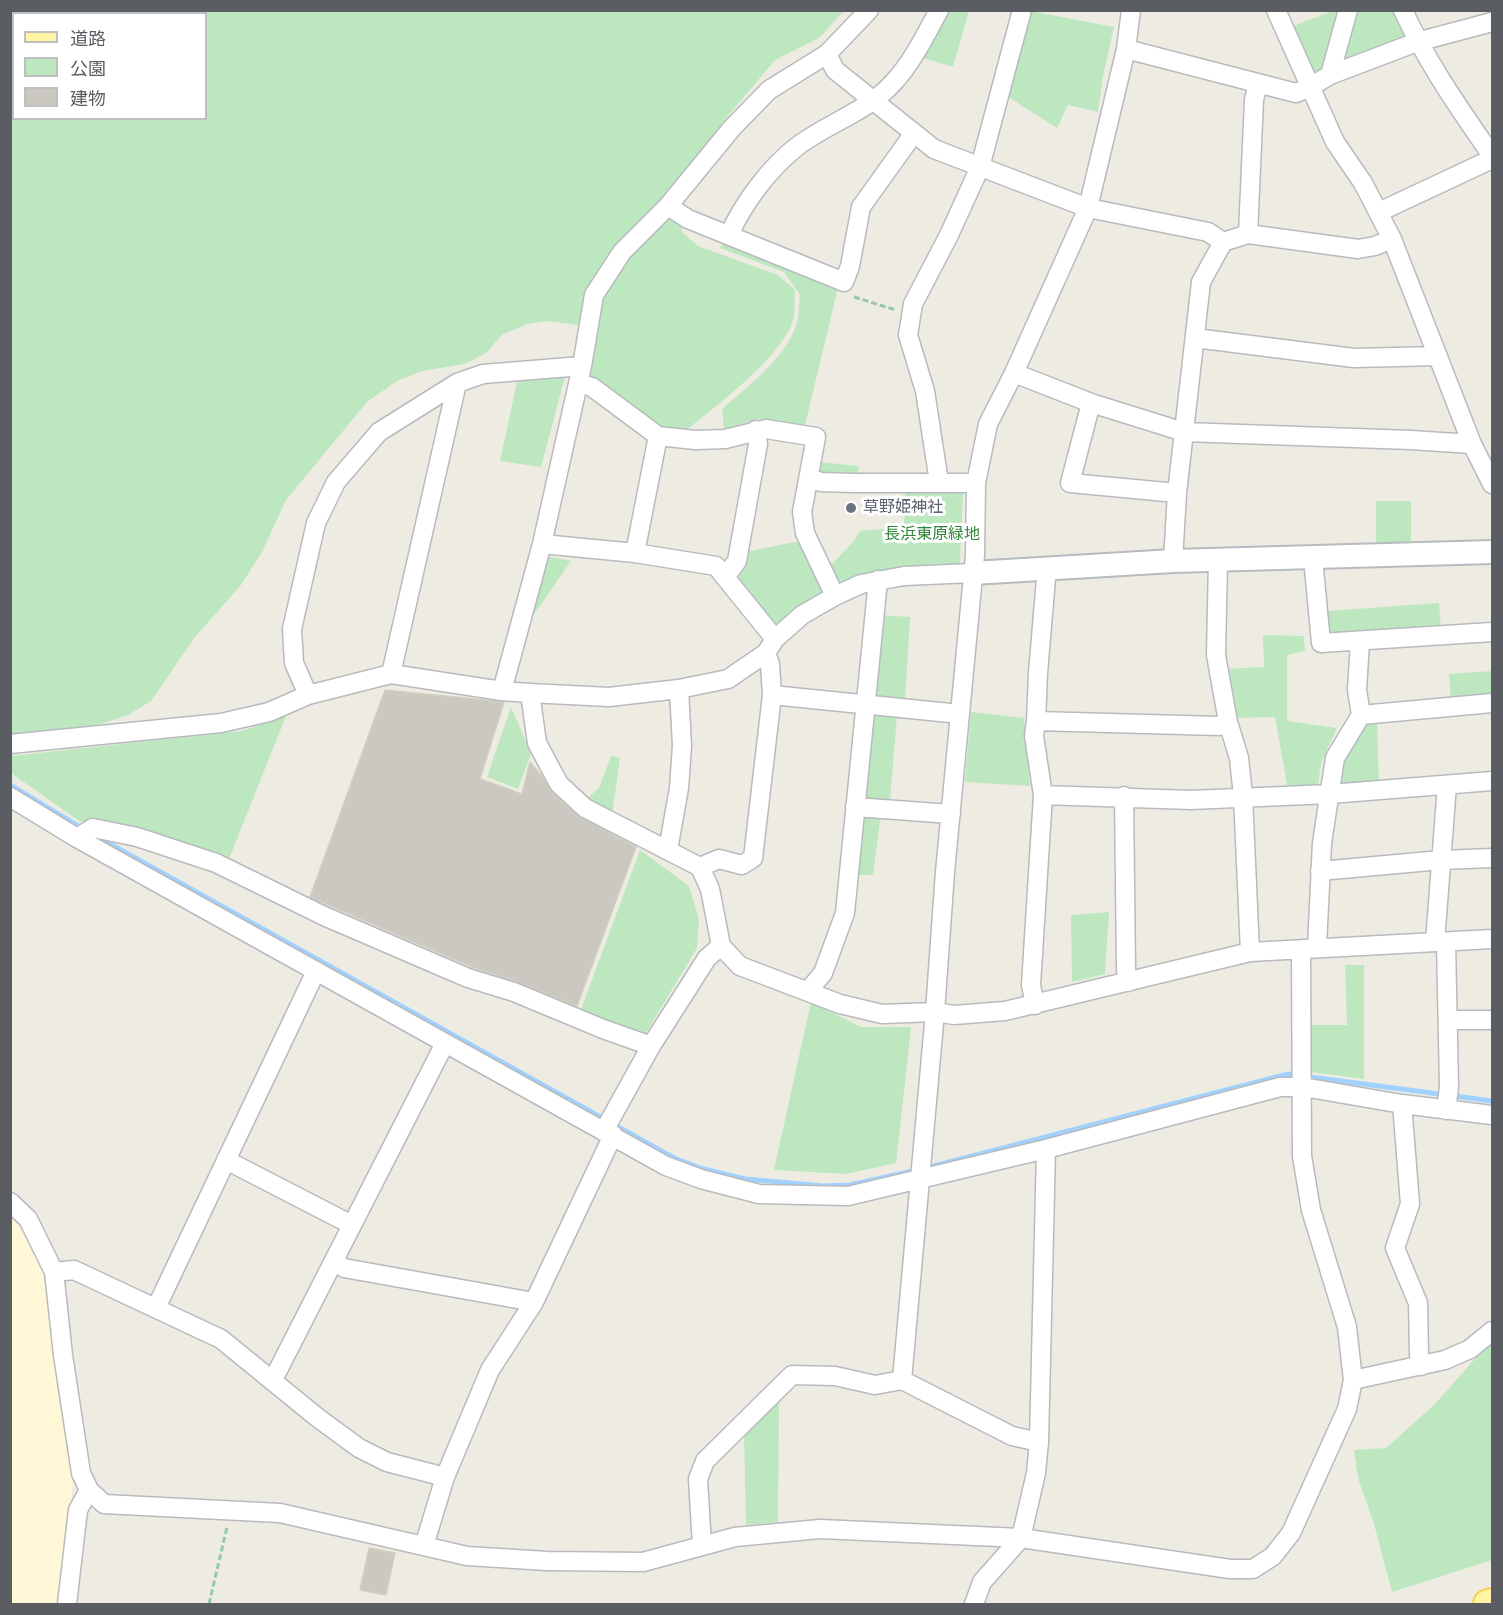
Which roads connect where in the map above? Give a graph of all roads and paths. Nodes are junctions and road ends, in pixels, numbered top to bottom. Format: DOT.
graph roads {
  1 [pos="869,10"];
  2 [pos="939,10"];
  3 [pos="1022,10"];
  4 [pos="1131,10"];
  5 [pos="1276,10"];
  6 [pos="1348,10"];
  7 [pos="1403,10"];
  8 [pos="1492,22"];
  9 [pos="1417,42"];
  10 [pos="1126,49"];
  11 [pos="828,54"];
  12 [pos="1330,75"];
  13 [pos="1258,83"];
  14 [pos="1310,87"];
  15 [pos="873,100"];
  16 [pos="914,133"];
  17 [pos="1492,158"];
  18 [pos="980,167"];
  19 [pos="668,206"];
  20 [pos="1088,208"];
  21 [pos="1379,212"];
  22 [pos="1248,234"];
  23 [pos="729,235"];
  24 [pos="1392,239"];
  25 [pos="1222,242"];
  26 [pos="844,282"];
  27 [pos="912,314"];
  28 [pos="1195,338"];
  29 [pos="1438,356"];
  30 [pos="1014,373"];
  31 [pos="580,374"];
  32 [pos="457,384"];
  33 [pos="1092,403"];
  34 [pos="756,430"];
  35 [pos="1184,432"];
  36 [pos="658,436"];
  37 [pos="1481,447"];
  38 [pos="808,478"];
  39 [pos="939,482"];
  40 [pos="976,483"];
  41 [pos="1492,484"];
  42 [pos="1177,493"];
  43 [pos="542,544"];
  44 [pos="635,553"];
  45 [pos="1492,556"];
  46 [pos="1313,558"];
  47 [pos="1173,561"];
  48 [pos="1218,561"];
  49 [pos="1047,567"];
  50 [pos="973,573"];
  51 [pos="725,577"];
  52 [pos="878,580"];
  53 [pos="835,596"];
  54 [pos="1492,632"];
  55 [pos="1360,642"];
  56 [pos="771,646"];
  57 [pos="392,674"];
  58 [pos="679,689"];
  59 [pos="502,691"];
  60 [pos="530,693"];
  61 [pos="308,695"];
  62 [pos="772,695"];
  63 [pos="1492,703"];
  64 [pos="866,706"];
  65 [pos="960,714"];
  66 [pos="1361,714"];
  67 [pos="1036,721"];
  68 [pos="1228,722"];
  69 [pos="10,744"];
  70 [pos="1492,781"];
  71 [pos="1447,785"];
  72 [pos="1330,794"];
  73 [pos="1042,795"];
  74 [pos="1124,796"];
  75 [pos="1243,796"];
  76 [pos="10,797"];
  77 [pos="855,807"];
  78 [pos="951,814"];
  79 [pos="76,838"];
  80 [pos="668,850"];
  81 [pos="1492,858"];
  82 [pos="1441,860"];
  83 [pos="700,867"];
  84 [pos="1320,871"];
  85 [pos="1492,939"];
  86 [pos="1441,942"];
  87 [pos="721,946"];
  88 [pos="1309,948"];
  89 [pos="1250,952"];
  90 [pos="316,970"];
  91 [pos="1128,982"];
  92 [pos="808,991"];
  93 [pos="1035,1005"];
  94 [pos="935,1012"];
  95 [pos="1448,1020"];
  96 [pos="1492,1020"];
  97 [pos="446,1043"];
  98 [pos="651,1046"];
  99 [pos="1303,1088"];
  100 [pos="1402,1104"];
  101 [pos="1446,1110"];
  102 [pos="1492,1115"];
  103 [pos="609,1133"];
  104 [pos="1046,1149"];
  105 [pos="226,1160"];
  106 [pos="920,1172"];
  107 [pos="10,1202"];
  108 [pos="352,1225"];
  109 [pos="334,1262"];
  110 [pos="54,1272"];
  111 [pos="534,1302"];
  112 [pos="156,1308"];
  113 [pos="1492,1332"];
  114 [pos="1421,1365"];
  115 [pos="270,1379"];
  116 [pos="902,1380"];
  117 [pos="1353,1380"];
  118 [pos="1039,1442"];
  119 [pos="445,1477"];
  120 [pos="89,1490"];
  121 [pos="231,1511"];
  122 [pos="1021,1538"];
  123 [pos="424,1546"];
  124 [pos="702,1546"];
  125 [pos="1492,1603"];
  126 [pos="67,1605"];
  127 [pos="209,1605"];
  128 [pos="974,1605"];
  129 [pos="1488,1605"];
  1 -- 11 [label="street"];
  2 -- 15 [label="street"];
  3 -- 18 [label="street"];
  4 -- 10 [label="street"];
  5 -- 14 [label="street"];
  6 -- 12 [label="street"];
  7 -- 9 [label="street"];
  8 -- 9 [label="street"];
  9 -- 12 [label="street"];
  9 -- 17 [label="street"];
  10 -- 13 [label="street"];
  10 -- 20 [label="street"];
  11 -- 15 [label="street"];
  11 -- 19 [label="street"];
  12 -- 14 [label="street"];
  13 -- 14 [label="street"];
  13 -- 22 [label="street"];
  14 -- 21 [label="street"];
  15 -- 16 [label="street"];
  15 -- 23 [label="street"];
  16 -- 18 [label="street"];
  16 -- 26 [label="street"];
  17 -- 21 [label="street"];
  18 -- 20 [label="street"];
  18 -- 27 [label="street"];
  19 -- 23 [label="street"];
  19 -- 31 [label="street"];
  20 -- 25 [label="street"];
  20 -- 30 [label="street"];
  21 -- 24 [label="street"];
  22 -- 24 [label="street"];
  22 -- 25 [label="street"];
  23 -- 26 [label="street"];
  24 -- 29 [label="street"];
  25 -- 28 [label="street"];
  26 -- 27 [label="path"];
  27 -- 39 [label="street"];
  28 -- 29 [label="street"];
  28 -- 35 [label="street"];
  29 -- 37 [label="street"];
  30 -- 33 [label="street"];
  30 -- 40 [label="street"];
  31 -- 32 [label="street"];
  31 -- 36 [label="street"];
  31 -- 43 [label="street"];
  32 -- 57 [label="street"];
  32 -- 61 [label="street"];
  33 -- 35 [label="street"];
  33 -- 42 [label="street"];
  34 -- 36 [label="street"];
  34 -- 38 [label="street"];
  34 -- 51 [label="street"];
  35 -- 37 [label="street"];
  35 -- 42 [label="street"];
  36 -- 44 [label="street"];
  37 -- 41 [label="street"];
  38 -- 39 [label="street"];
  38 -- 53 [label="street"];
  39 -- 40 [label="street"];
  40 -- 50 [label="street"];
  42 -- 47 [label="street"];
  43 -- 44 [label="street"];
  43 -- 59 [label="street"];
  44 -- 51 [label="street"];
  45 -- 46 [label="street"];
  46 -- 48 [label="street"];
  46 -- 55 [label="street"];
  47 -- 48 [label="street"];
  47 -- 49 [label="street"];
  48 -- 68 [label="street"];
  49 -- 50 [label="street"];
  49 -- 67 [label="street"];
  50 -- 52 [label="street"];
  50 -- 65 [label="street"];
  51 -- 56 [label="street"];
  52 -- 53 [label="street"];
  52 -- 64 [label="street"];
  53 -- 56 [label="street"];
  54 -- 55 [label="street"];
  55 -- 66 [label="street"];
  56 -- 58 [label="street"];
  56 -- 62 [label="street"];
  57 -- 59 [label="street"];
  57 -- 61 [label="street"];
  58 -- 60 [label="street"];
  58 -- 80 [label="street"];
  59 -- 60 [label="street"];
  60 -- 80 [label="street"];
  61 -- 69 [label="street"];
  62 -- 64 [label="street"];
  62 -- 83 [label="street"];
  63 -- 66 [label="street"];
  64 -- 65 [label="street"];
  64 -- 77 [label="street"];
  65 -- 78 [label="street"];
  66 -- 72 [label="street"];
  67 -- 68 [label="street"];
  67 -- 73 [label="street"];
  68 -- 75 [label="street"];
  70 -- 71 [label="street"];
  71 -- 72 [label="street"];
  71 -- 82 [label="street"];
  72 -- 75 [label="street"];
  72 -- 84 [label="street"];
  73 -- 74 [label="street"];
  73 -- 93 [label="street"];
  74 -- 75 [label="street"];
  74 -- 91 [label="street"];
  75 -- 89 [label="street"];
  76 -- 79 [label="street"];
  77 -- 78 [label="street"];
  77 -- 92 [label="street"];
  78 -- 94 [label="street"];
  79 -- 90 [label="street"];
  79 -- 98 [label="street"];
  80 -- 83 [label="street"];
  81 -- 82 [label="street"];
  82 -- 84 [label="street"];
  82 -- 86 [label="street"];
  83 -- 87 [label="street"];
  84 -- 88 [label="street"];
  85 -- 86 [label="street"];
  86 -- 88 [label="street"];
  86 -- 95 [label="street"];
  87 -- 92 [label="street"];
  87 -- 98 [label="street"];
  88 -- 89 [label="street"];
  88 -- 99 [label="street"];
  89 -- 91 [label="street"];
  90 -- 97 [label="street"];
  90 -- 105 [label="street"];
  91 -- 93 [label="street"];
  92 -- 94 [label="street"];
  93 -- 94 [label="street"];
  94 -- 106 [label="street"];
  95 -- 96 [label="street"];
  95 -- 101 [label="street"];
  97 -- 103 [label="street"];
  97 -- 108 [label="street"];
  98 -- 103 [label="street"];
  99 -- 100 [label="street"];
  99 -- 104 [label="street"];
  99 -- 117 [label="street"];
  100 -- 101 [label="street"];
  100 -- 114 [label="street"];
  101 -- 102 [label="street"];
  103 -- 106 [label="street"];
  103 -- 111 [label="street"];
  104 -- 106 [label="street"];
  104 -- 118 [label="street"];
  105 -- 108 [label="street"];
  105 -- 112 [label="street"];
  106 -- 116 [label="street"];
  107 -- 110 [label="street"];
  108 -- 109 [label="street"];
  109 -- 111 [label="street"];
  109 -- 115 [label="street"];
  110 -- 112 [label="street"];
  110 -- 120 [label="street"];
  111 -- 119 [label="street"];
  112 -- 115 [label="street"];
  113 -- 114 [label="street"];
  114 -- 117 [label="street"];
  115 -- 119 [label="street"];
  116 -- 118 [label="street"];
  116 -- 124 [label="street"];
  117 -- 122 [label="street"];
  118 -- 122 [label="street"];
  119 -- 123 [label="street"];
  120 -- 121 [label="street"];
  120 -- 126 [label="street"];
  121 -- 123 [label="street"];
  121 -- 127 [label="path"];
  122 -- 124 [label="street"];
  122 -- 128 [label="street"];
  123 -- 124 [label="street"];
  125 -- 129 [label="main road"];
}
